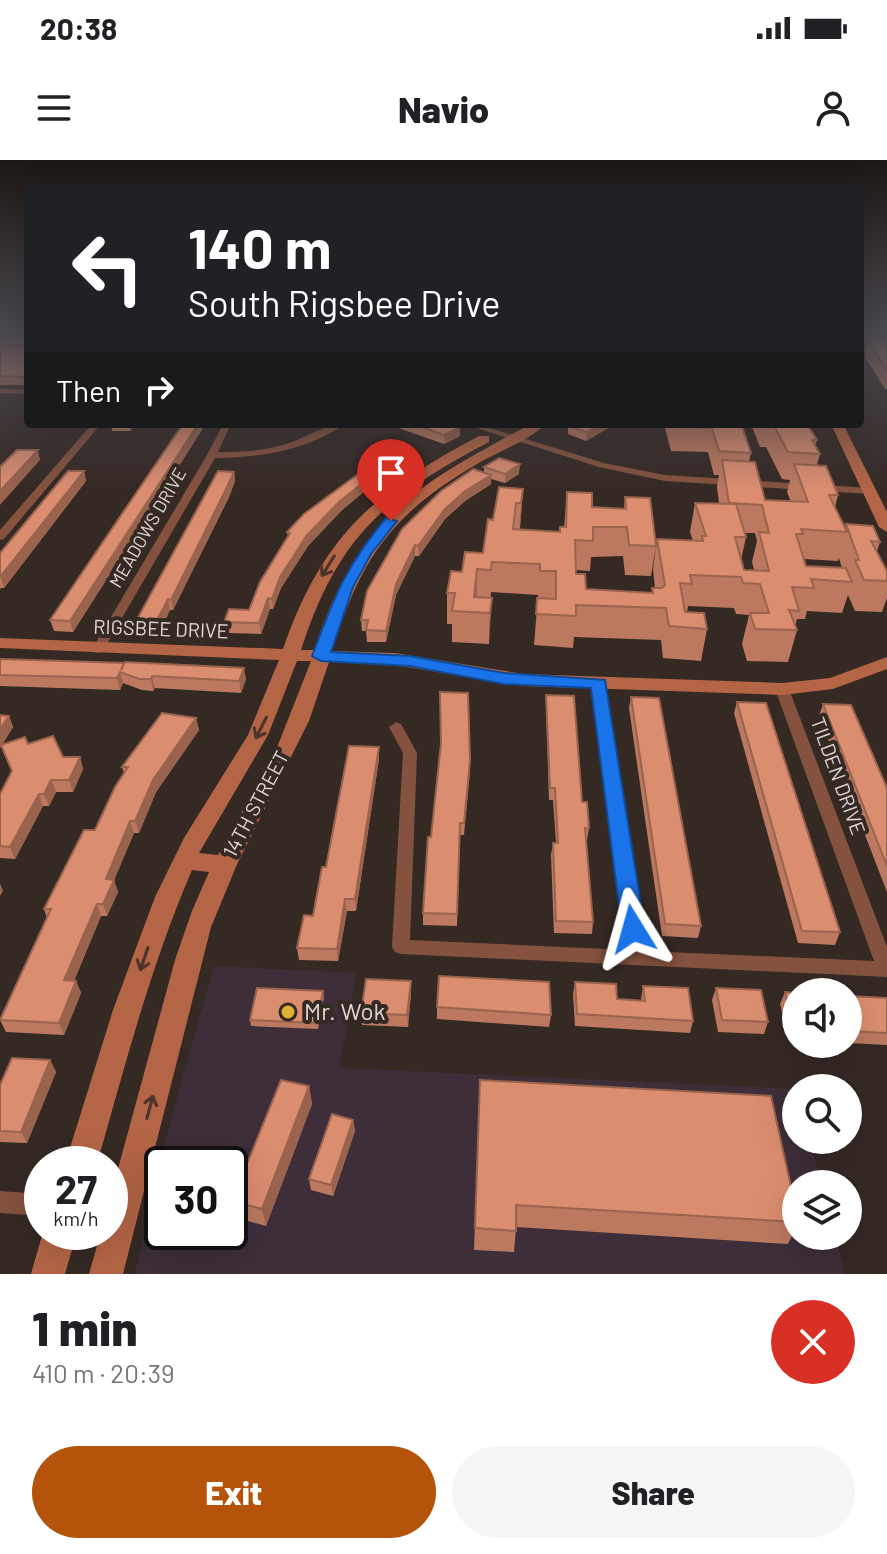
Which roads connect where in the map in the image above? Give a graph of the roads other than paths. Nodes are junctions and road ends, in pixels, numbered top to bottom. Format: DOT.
graph roads {
  1 [pos="0,392"];
  2 [pos="24,392"];
  3 [pos="94,428"];
  4 [pos="225,428"];
  5 [pos="332,428"];
  6 [pos="480,428"];
  7 [pos="839,428"];
  8 [pos="513,431"];
  9 [pos="496,433"];
  10 [pos="212,455"];
  11 [pos="870,491"];
  12 [pos="887,527"];
  13 [pos="0,537"];
  14 [pos="0,643"];
  15 [pos="98,649"];
  16 [pos="290,655"];
  17 [pos="321,656"];
  18 [pos="887,663"];
  19 [pos="599,683"];
  20 [pos="782,689"];
  21 [pos="396,727"];
  22 [pos="185,860"];
  23 [pos="223,865"];
  24 [pos="638,959"];
  25 [pos="887,969"];
  26 [pos="87,1146"];
  27 [pos="128,1171"];
  28 [pos="0,1202"];
  29 [pos="24,1204"];
  30 [pos="55,1250"];
  31 [pos="110,1250"];
  32 [pos="48,1274"];
  33 [pos="106,1274"];
  1 -- 2 [label="street"];
  3 -- 13 [label="street"];
  4 -- 10 [label="street, MEADOWS DRIVE"];
  5 -- 10 [label="street"];
  6 -- 9 [label="street"];
  7 -- 11 [label="main road"];
  8 -- 9 [label="main road, 14TH STREET"];
  8 -- 11 [label="street"];
  8 -- 17 [label="main road, 14TH STREET"];
  9 -- 16 [label="main road, 14TH STREET, one-way"];
  10 -- 15 [label="street, MEADOWS DRIVE"];
  11 -- 12 [label="main road"];
  14 -- 15 [label="main road, RIGSBEE DRIVE"];
  15 -- 16 [label="main road, RIGSBEE DRIVE"];
  16 -- 17 [label="main road, RIGSBEE DRIVE"];
  16 -- 22 [label="main road, 14TH STREET, one-way"];
  17 -- 19 [label="main road, RIGSBEE DRIVE"];
  17 -- 23 [label="main road, 14TH STREET"];
  18 -- 20 [label="main road, RIGSBEE DRIVE"];
  19 -- 20 [label="main road, RIGSBEE DRIVE"];
  19 -- 24 [label="street"];
  20 -- 25 [label="street, TILDEN DRIVE"];
  21 -- 24 [label="street"];
  22 -- 23 [label="main road"];
  22 -- 26 [label="main road, 14TH STREET, one-way"];
  27 -- 23 [label="main road, 14TH STREET, one-way"];
  24 -- 25 [label="street"];
  28 -- 29 [label="street"];
  30 -- 32 [label="main road"];
  31 -- 33 [label="main road, 14TH STREET"];
}
